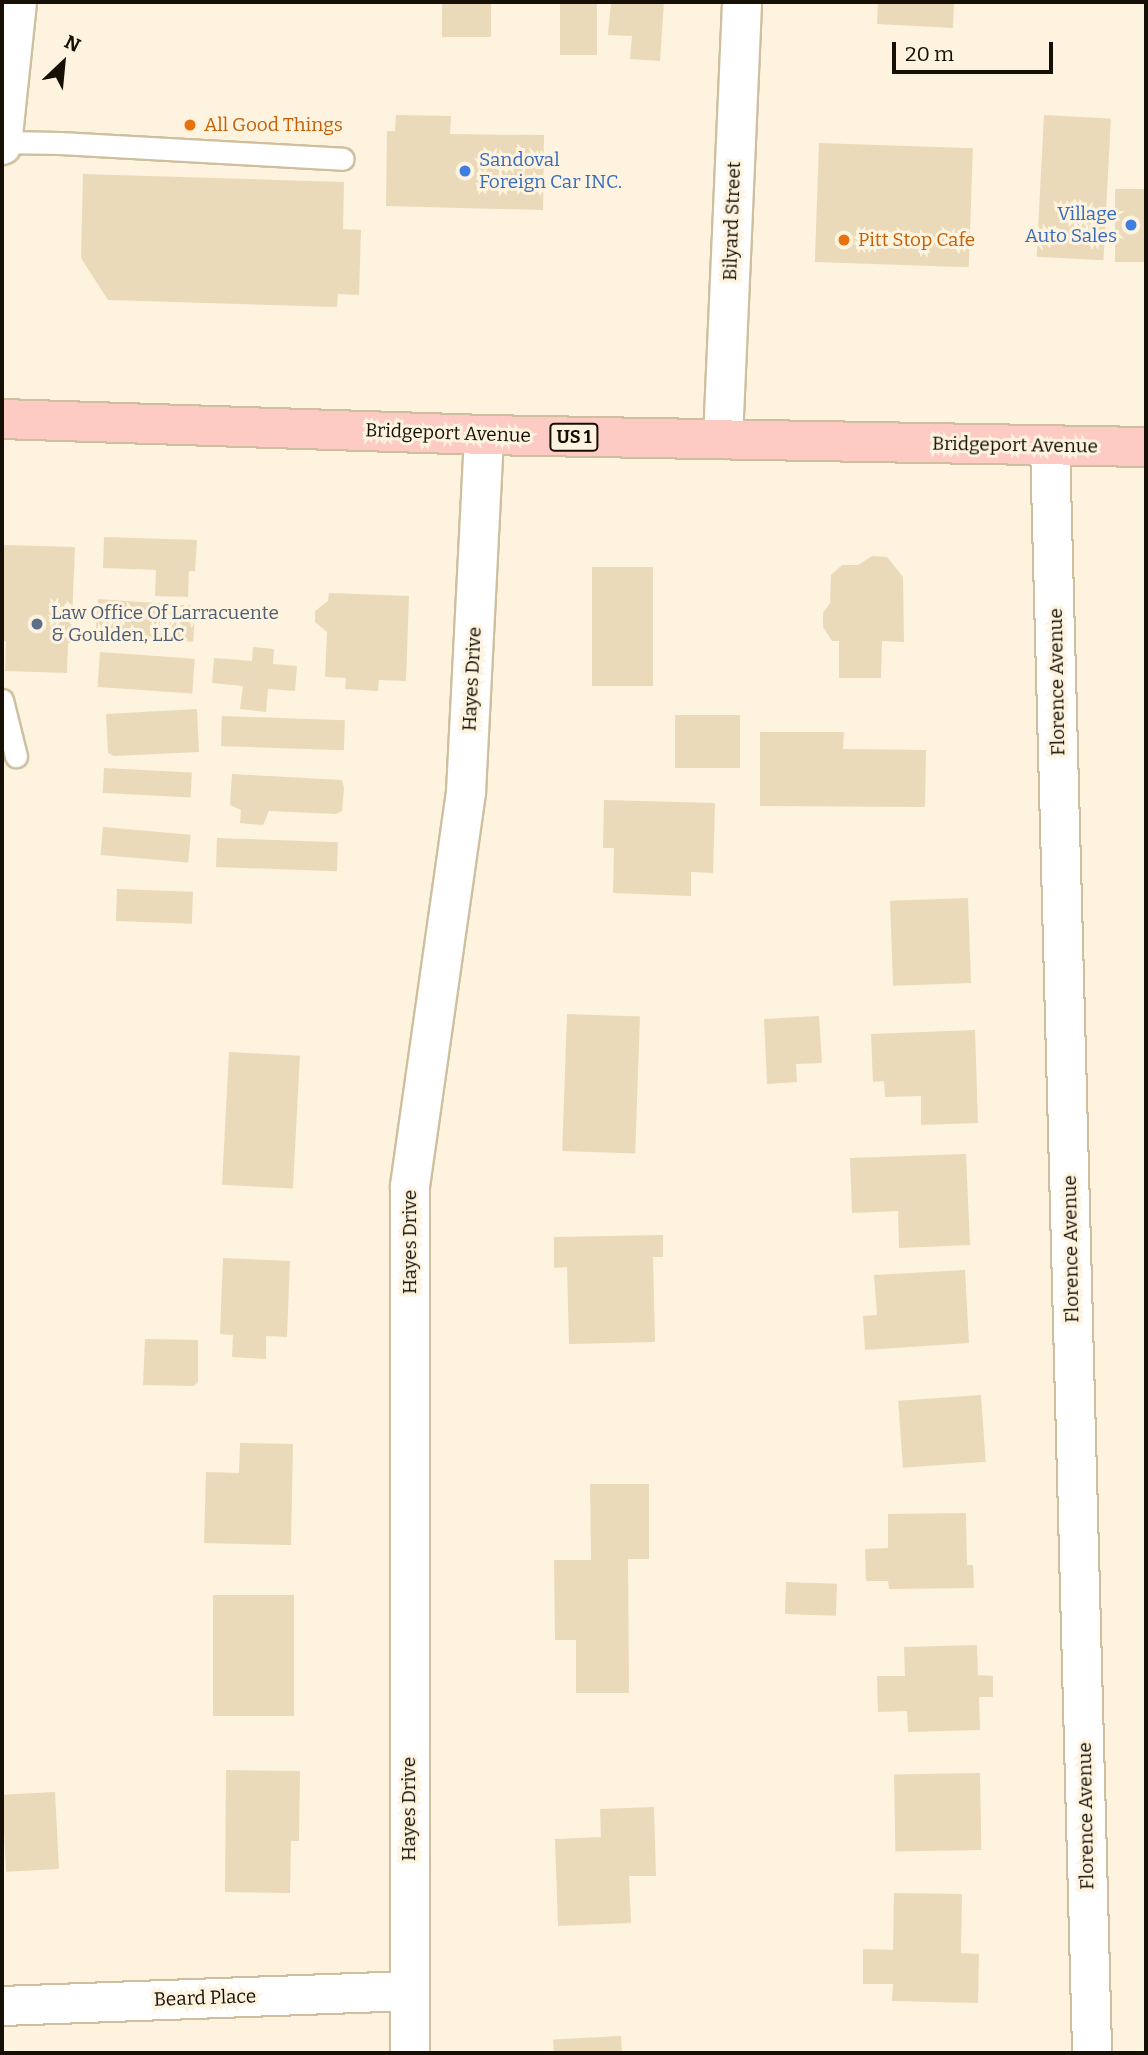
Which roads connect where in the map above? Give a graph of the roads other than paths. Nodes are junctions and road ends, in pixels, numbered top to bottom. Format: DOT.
graph roads {
  1 [pos="17,2"];
  2 [pos="742,2"];
  3 [pos="2,143"];
  4 [pos="343,159"];
  5 [pos="2,419"];
  6 [pos="484,435"];
  7 [pos="723,439"];
  8 [pos="1050,445"];
  9 [pos="1146,447"];
  10 [pos="2,700"];
  11 [pos="16,756"];
  12 [pos="409,1991"];
  13 [pos="2,2006"];
  14 [pos="410,2053"];
  15 [pos="1092,2053"];
  1 -- 3 [label="street"];
  2 -- 7 [label="street, Bilyard Street"];
  3 -- 4 [label="lane"];
  5 -- 6 [label="main road, Bridgeport Avenue / US 1"];
  6 -- 7 [label="main road, Bridgeport Avenue / US 1"];
  6 -- 12 [label="street, Hayes Drive"];
  7 -- 8 [label="main road, Bridgeport Avenue / US 1"];
  8 -- 9 [label="main road, Bridgeport Avenue / US 1"];
  8 -- 15 [label="street, Florence Avenue"];
  10 -- 11 [label="lane"];
  12 -- 13 [label="street, Beard Place"];
  12 -- 14 [label="street, Hayes Drive"];
}
